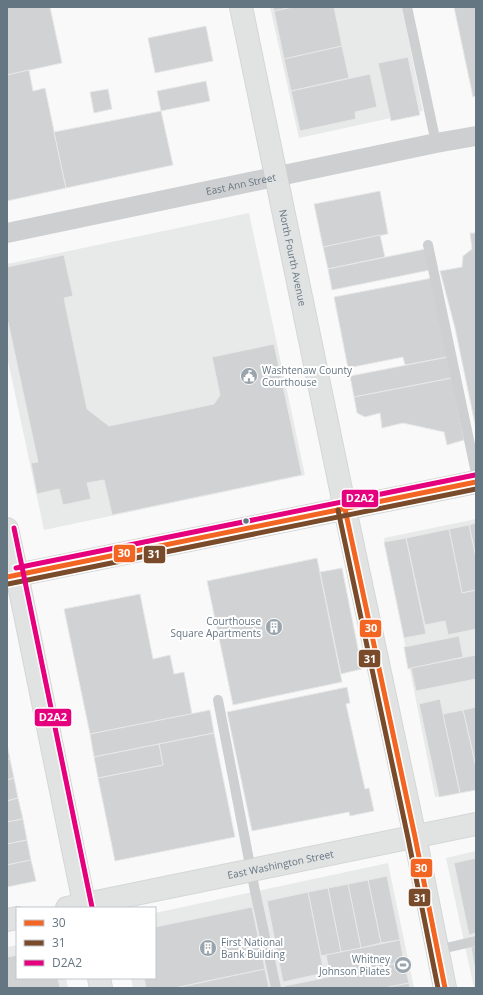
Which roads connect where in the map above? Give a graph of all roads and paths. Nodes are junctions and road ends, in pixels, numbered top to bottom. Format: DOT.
graph roads {
  1 [pos="241,7"];
  2 [pos="407,7"];
  3 [pos="476,136"];
  4 [pos="436,143"];
  5 [pos="275,178"];
  6 [pos="7,233"];
  7 [pos="428,245"];
  8 [pos="476,473"];
  9 [pos="476,482"];
  10 [pos="345,509"];
  11 [pos="7,529"];
  12 [pos="12,576"];
  13 [pos="218,700"];
  14 [pos="476,824"];
  15 [pos="415,837"];
  16 [pos="251,870"];
  17 [pos="79,907"];
  18 [pos="476,941"];
  19 [pos="438,950"];
  20 [pos="276,988"];
  21 [pos="445,988"];
  1 -- 5 [label="street, North Fourth Avenue"];
  2 -- 4 [label="lane"];
  3 -- 4 [label="street, East Ann Street"];
  4 -- 5 [label="street, East Ann Street"];
  5 -- 6 [label="street, East Ann Street"];
  5 -- 10 [label="street, North Fourth Avenue"];
  7 -- 8 [label="lane"];
  9 -- 10 [label="street"];
  10 -- 12 [label="street"];
  10 -- 15 [label="street, North Fourth Avenue"];
  11 -- 12 [label="street"];
  12 -- 17 [label="street"];
  13 -- 16 [label="lane"];
  14 -- 15 [label="street, East Washington Street"];
  15 -- 16 [label="street, East Washington Street"];
  15 -- 19 [label="street, North Fourth Avenue"];
  16 -- 17 [label="street, East Washington Street"];
  16 -- 20 [label="lane"];
  18 -- 19 [label="lane"];
  19 -- 21 [label="street, North Fourth Avenue"];
}
